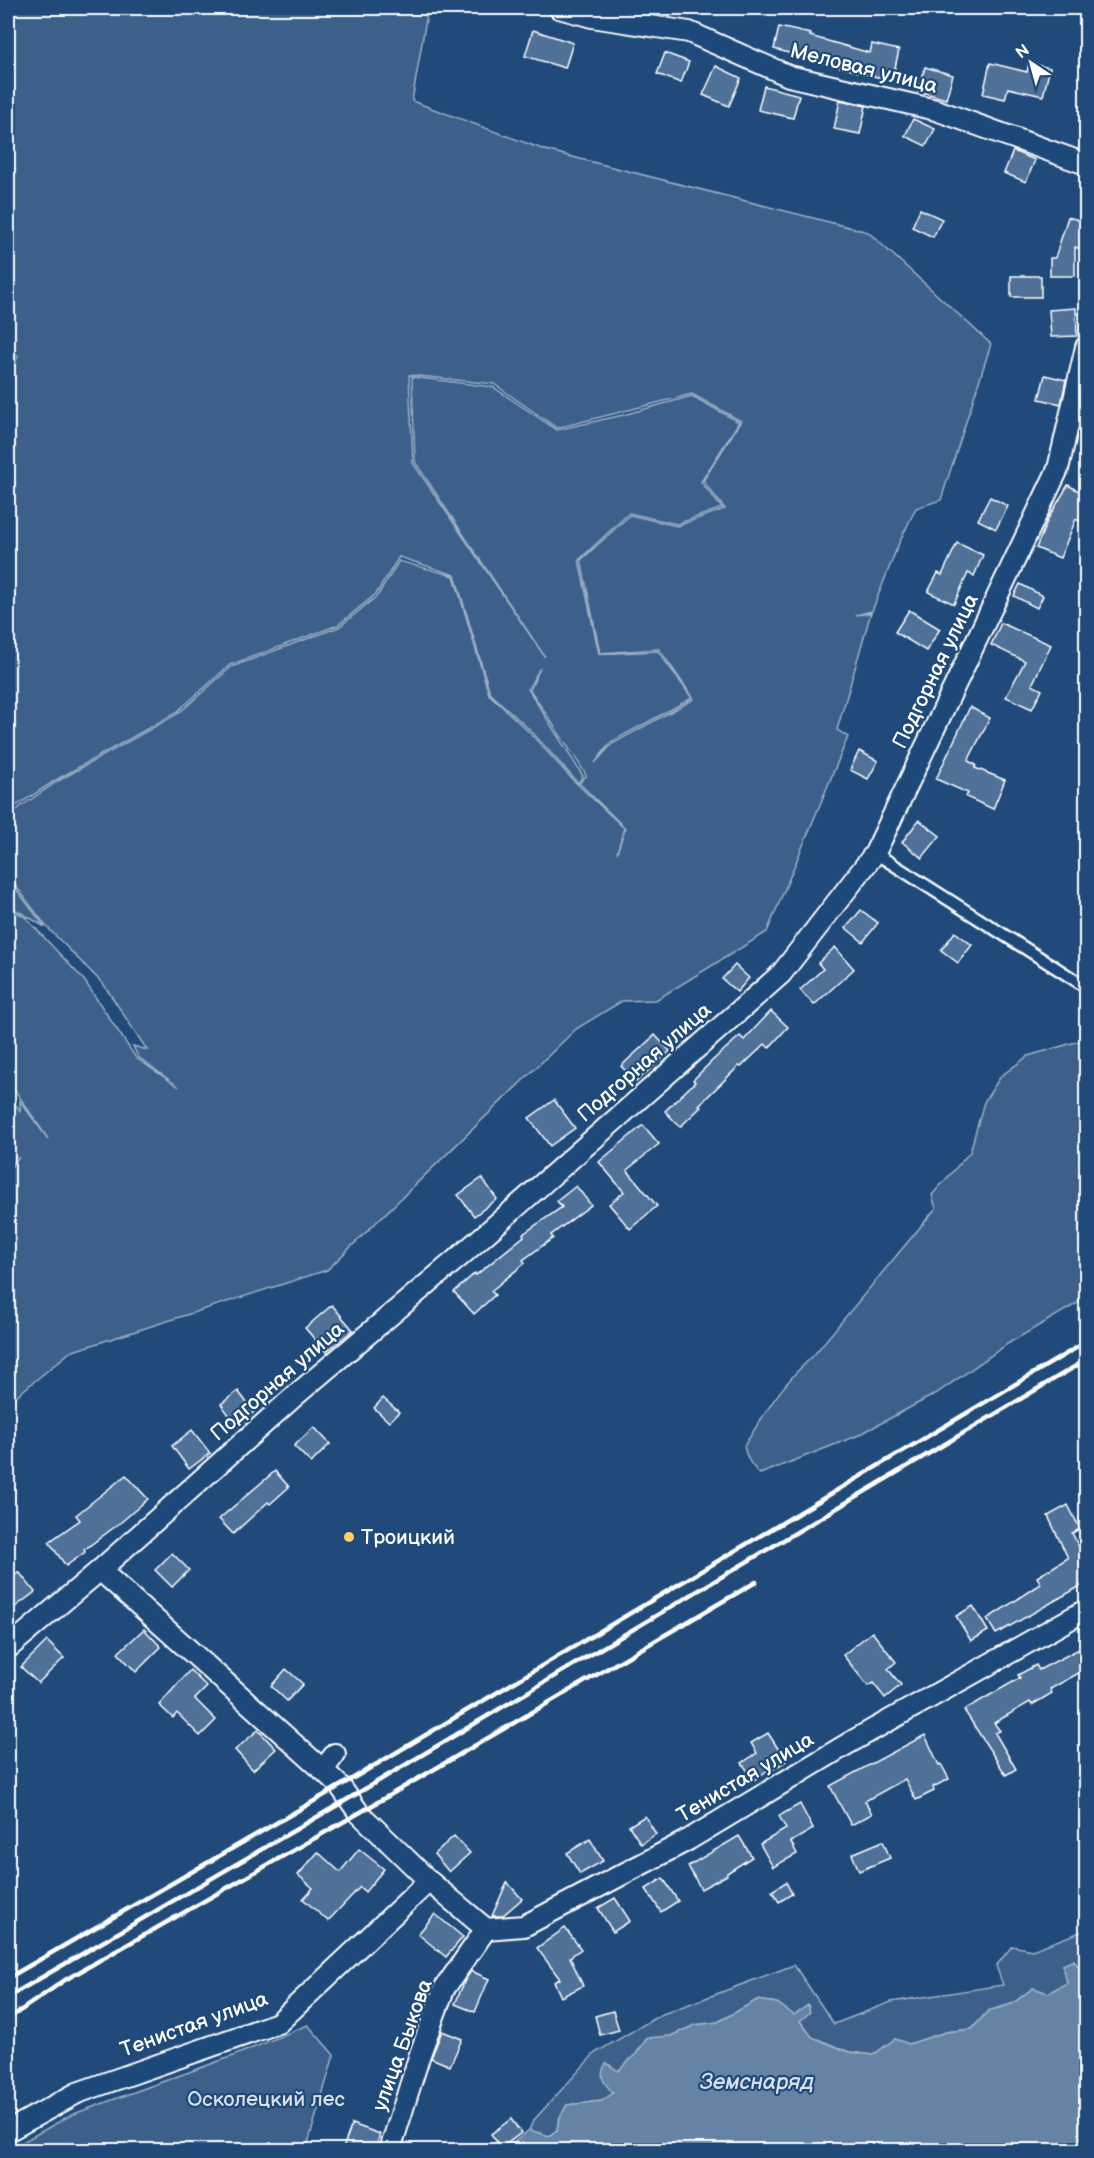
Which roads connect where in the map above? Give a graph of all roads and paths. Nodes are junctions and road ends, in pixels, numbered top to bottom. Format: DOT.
graph roads {
  1 [pos="560,8"];
  2 [pos="1086,164"];
  3 [pos="1086,347"];
  4 [pos="875,853"];
  5 [pos="1086,987"];
  6 [pos="100,1570"];
  7 [pos="1086,1610"];
  8 [pos="8,1648"];
  9 [pos="429,1881"];
  10 [pos="486,1929"];
  11 [pos="8,2131"];
  12 [pos="390,2151"];
  1 -- 2 [label="street, Меловая улица"];
  3 -- 4 [label="street, Подгорная улица"];
  4 -- 5 [label="lane"];
  4 -- 6 [label="street, Подгорная улица"];
  6 -- 8 [label="street, Подгорная улица"];
  6 -- 9 [label="street"];
  7 -- 10 [label="street, Тенистая улица"];
  9 -- 10 [label="street"];
  9 -- 11 [label="street, Тенистая улица"];
  10 -- 12 [label="street, улица Быкова"];
}
